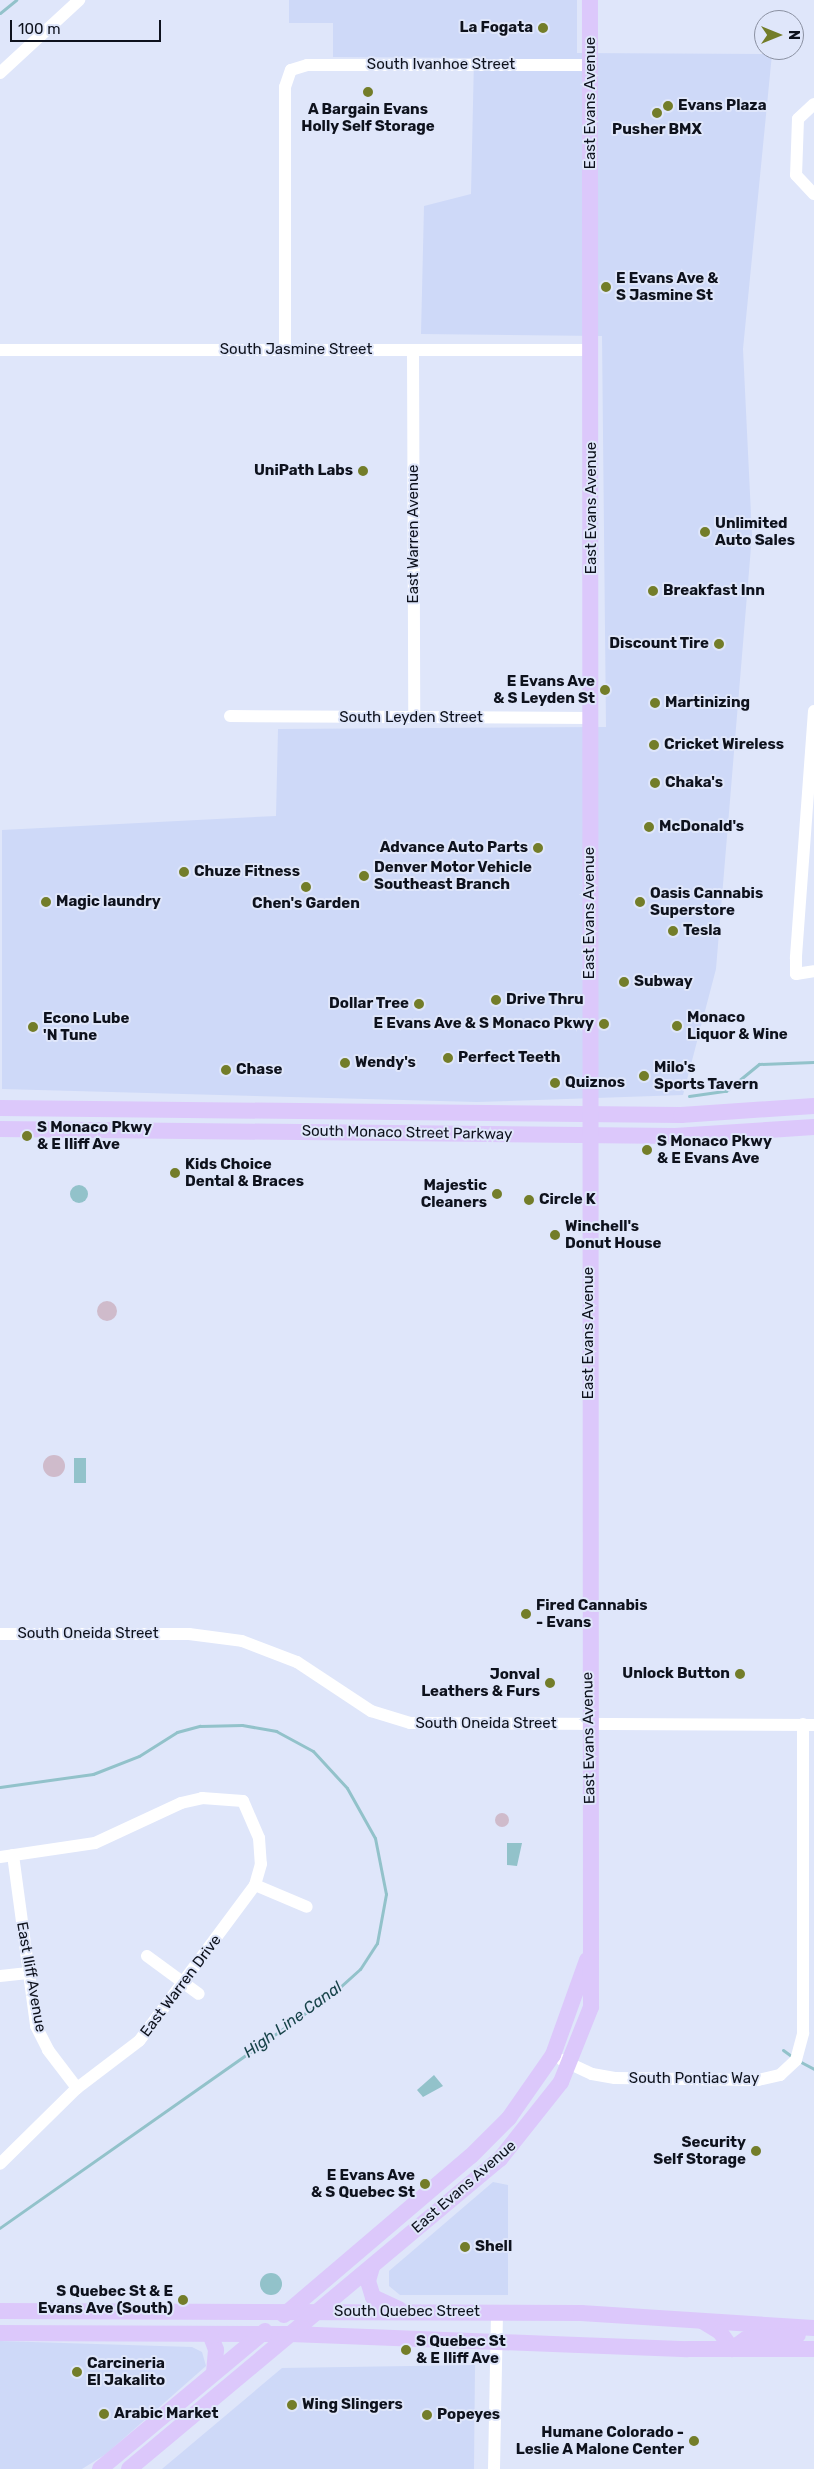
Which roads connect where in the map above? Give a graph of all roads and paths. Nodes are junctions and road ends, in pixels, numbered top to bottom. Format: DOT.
graph roads {
  1 [pos="79,0"];
  2 [pos="590,0"];
  3 [pos="591,65"];
  4 [pos="0,73"];
  5 [pos="814,104"];
  6 [pos="813,191"];
  7 [pos="0,350"];
  8 [pos="285,350"];
  9 [pos="413,350"];
  10 [pos="592,350"];
  11 [pos="814,712"];
  12 [pos="230,716"];
  13 [pos="414,718"];
  14 [pos="592,718"];
  15 [pos="810,833"];
  16 [pos="814,972"];
  17 [pos="814,1106"];
  18 [pos="0,1108"];
  19 [pos="589,1114"];
  20 [pos="814,1127"];
  21 [pos="0,1129"];
  22 [pos="589,1135"];
  23 [pos="0,1634"];
  24 [pos="588,1724"];
  25 [pos="809,1724"];
  26 [pos="6,1856"];
  27 [pos="255,1885"];
  28 [pos="306,1907"];
  29 [pos="591,1946"];
  30 [pos="147,1956"];
  31 [pos="28,1973"];
  32 [pos="0,1976"];
  33 [pos="185,1984"];
  34 [pos="199,1994"];
  35 [pos="553,2055"];
  36 [pos="571,2064"];
  37 [pos="77,2088"];
  38 [pos="0,2164"];
  39 [pos="372,2267"];
  40 [pos="0,2311"];
  41 [pos="288,2311"];
  42 [pos="318,2311"];
  43 [pos="426,2313"];
  44 [pos="497,2313"];
  45 [pos="693,2318"];
  46 [pos="814,2328"];
  47 [pos="0,2333"];
  48 [pos="210,2334"];
  49 [pos="263,2334"];
  50 [pos="291,2334"];
  51 [pos="814,2334"];
  52 [pos="497,2340"];
  53 [pos="732,2349"];
  54 [pos="814,2349"];
  55 [pos="214,2373"];
  56 [pos="100,2469"];
  57 [pos="130,2469"];
  58 [pos="494,2469"];
  1 -- 4 [label="street"];
  2 -- 3 [label="main road, East Evans Avenue"];
  3 -- 8 [label="street, South Ivanhoe Street"];
  3 -- 10 [label="main road, East Evans Avenue"];
  5 -- 6 [label="street"];
  7 -- 8 [label="street, South Jasmine Street"];
  8 -- 9 [label="street, South Jasmine Street"];
  9 -- 10 [label="street, South Jasmine Street"];
  9 -- 13 [label="street, East Warren Avenue"];
  10 -- 14 [label="main road, East Evans Avenue"];
  11 -- 15 [label="street"];
  12 -- 13 [label="street, South Leyden Street"];
  13 -- 14 [label="street, South Leyden Street"];
  14 -- 19 [label="main road, East Evans Avenue"];
  15 -- 16 [label="street"];
  17 -- 19 [label="main road, South Monaco Street Parkway"];
  18 -- 19 [label="main road, South Monaco Street Parkway"];
  19 -- 22 [label="main road, East Evans Avenue"];
  20 -- 22 [label="main road, South Monaco Street Parkway"];
  21 -- 22 [label="main road, South Monaco Street Parkway"];
  22 -- 24 [label="main road, East Evans Avenue"];
  23 -- 24 [label="street, South Oneida Street"];
  24 -- 25 [label="street, South Oneida Street"];
  24 -- 29 [label="main road, East Evans Avenue"];
  25 -- 36 [label="street, South Pontiac Way"];
  26 -- 27 [label="street, East Warren Drive"];
  26 -- 31 [label="street, East Iliff Avenue"];
  27 -- 28 [label="street"];
  27 -- 33 [label="street, East Warren Drive"];
  29 -- 35 [label="main road, East Evans Avenue"];
  29 -- 36 [label="main road, East Evans Avenue"];
  30 -- 33 [label="street"];
  31 -- 32 [label="street"];
  31 -- 37 [label="street, East Iliff Avenue"];
  33 -- 34 [label="street"];
  33 -- 37 [label="street, East Warren Drive"];
  35 -- 36 [label="street, South Pontiac Way"];
  35 -- 41 [label="main road, East Evans Avenue"];
  36 -- 39 [label="main road, East Evans Avenue"];
  37 -- 38 [label="street, East Warren Drive"];
  39 -- 42 [label="main road, East Evans Avenue"];
  39 -- 43 [label="main road"];
  40 -- 41 [label="main road, South Quebec Street"];
  41 -- 42 [label="main road, South Quebec Street"];
  41 -- 49 [label="main road"];
  42 -- 43 [label="main road, South Quebec Street"];
  42 -- 50 [label="main road, East Evans Avenue"];
  43 -- 44 [label="main road, South Quebec Street"];
  44 -- 45 [label="main road, South Quebec Street"];
  44 -- 52 [label="street"];
  45 -- 46 [label="main road, South Quebec Street"];
  45 -- 53 [label="main road"];
  47 -- 48 [label="main road, South Quebec Street"];
  48 -- 49 [label="main road, South Quebec Street"];
  48 -- 55 [label="main road"];
  49 -- 50 [label="main road, South Quebec Street"];
  49 -- 55 [label="main road"];
  50 -- 52 [label="main road, South Quebec Street"];
  50 -- 57 [label="main road"];
  51 -- 53 [label="main road"];
  52 -- 53 [label="main road, South Quebec Street"];
  52 -- 58 [label="street"];
  53 -- 54 [label="main road, South Quebec Street"];
  55 -- 56 [label="main road"];
}
